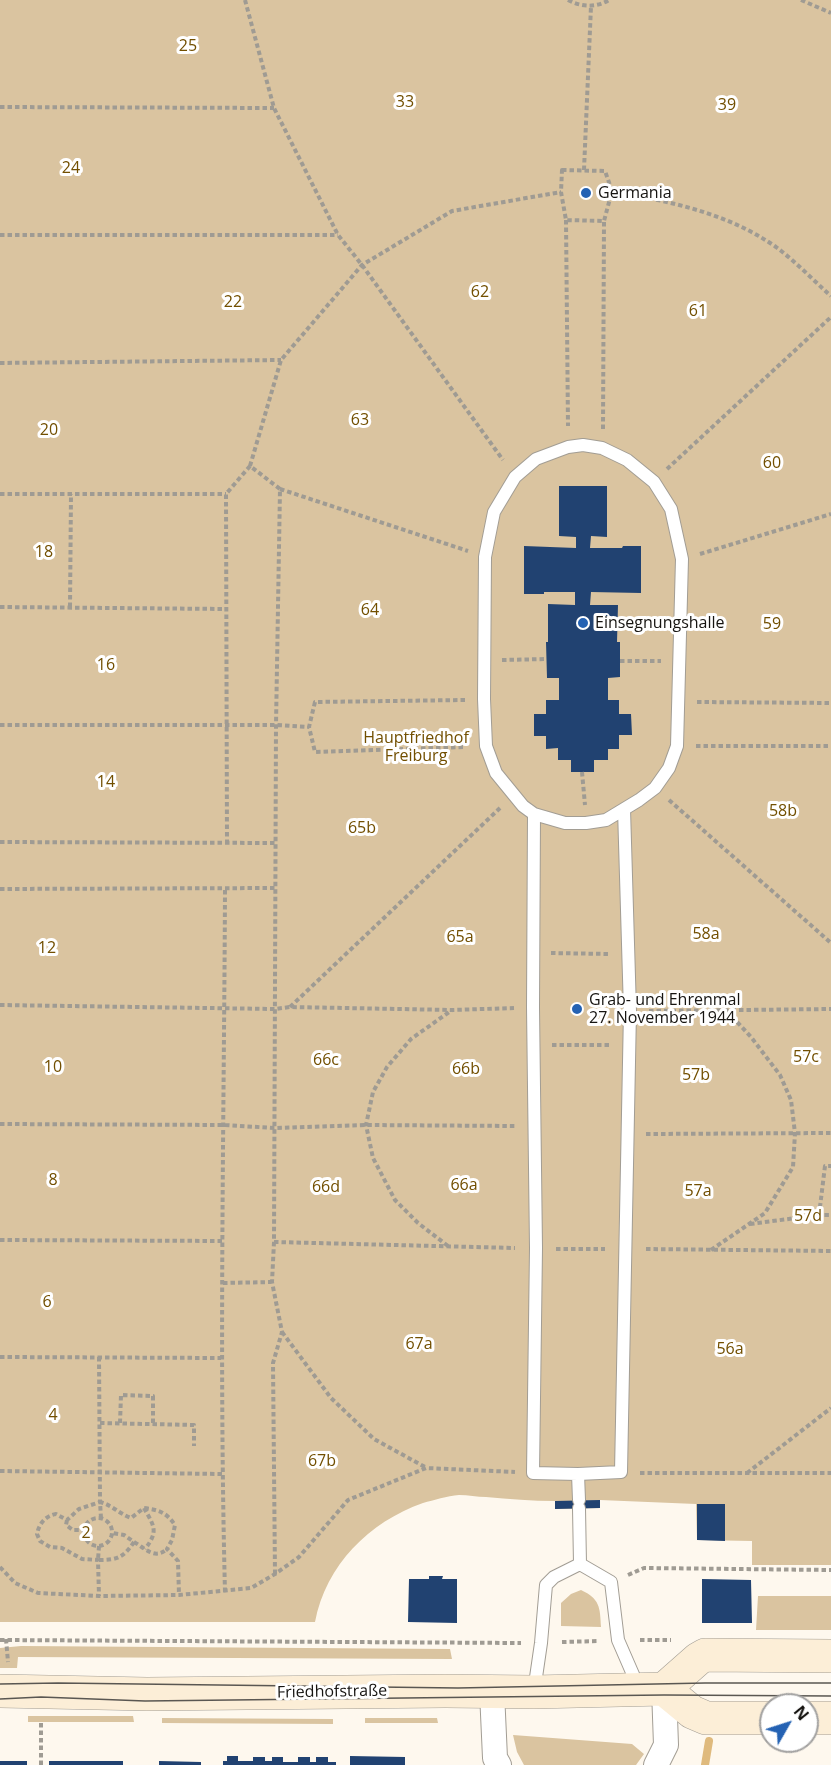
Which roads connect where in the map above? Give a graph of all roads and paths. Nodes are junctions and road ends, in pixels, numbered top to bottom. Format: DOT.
graph roads {
  1 [pos="245,0"];
  2 [pos="568,0"];
  3 [pos="609,0"];
  4 [pos="801,0"];
  5 [pos="591,6"];
  6 [pos="831,13"];
  7 [pos="0,107"];
  8 [pos="274,108"];
  9 [pos="584,170"];
  10 [pos="612,190"];
  11 [pos="561,192"];
  12 [pos="566,220"];
  13 [pos="604,221"];
  14 [pos="0,235"];
  15 [pos="338,235"];
  16 [pos="362,265"];
  17 [pos="831,296"];
  18 [pos="831,317"];
  19 [pos="281,360"];
  20 [pos="0,363"];
  21 [pos="568,447"];
  22 [pos="602,448"];
  23 [pos="250,466"];
  24 [pos="515,477"];
  25 [pos="654,482"];
  26 [pos="280,489"];
  27 [pos="0,494"];
  28 [pos="71,494"];
  29 [pos="226,494"];
  30 [pos="831,514"];
  31 [pos="485,557"];
  32 [pos="682,559"];
  33 [pos="0,607"];
  34 [pos="70,607"];
  35 [pos="226,609"];
  36 [pos="546,659"];
  37 [pos="484,660"];
  38 [pos="620,661"];
  39 [pos="680,661"];
  40 [pos="484,699"];
  41 [pos="680,702"];
  42 [pos="831,703"];
  43 [pos="226,725"];
  44 [pos="276,725"];
  45 [pos="0,726"];
  46 [pos="309,727"];
  47 [pos="486,746"];
  48 [pos="677,746"];
  49 [pos="831,746"];
  50 [pos="582,772"];
  51 [pos="655,788"];
  52 [pos="513,795"];
  53 [pos="624,810"];
  54 [pos="534,814"];
  55 [pos="586,823"];
  56 [pos="0,842"];
  57 [pos="275,843"];
  58 [pos="227,844"];
  59 [pos="274,888"];
  60 [pos="0,889"];
  61 [pos="225,889"];
  62 [pos="831,944"];
  63 [pos="533,952"];
  64 [pos="628,955"];
  65 [pos="0,1005"];
  66 [pos="290,1007"];
  67 [pos="533,1007"];
  68 [pos="224,1008"];
  69 [pos="275,1009"];
  70 [pos="831,1009"];
  71 [pos="453,1010"];
  72 [pos="726,1010"];
  73 [pos="630,1011"];
  74 [pos="629,1044"];
  75 [pos="534,1045"];
  76 [pos="0,1124"];
  77 [pos="224,1125"];
  78 [pos="366,1125"];
  79 [pos="535,1126"];
  80 [pos="274,1128"];
  81 [pos="795,1133"];
  82 [pos="831,1133"];
  83 [pos="627,1134"];
  84 [pos="831,1166"];
  85 [pos="819,1215"];
  86 [pos="831,1215"];
  87 [pos="749,1225"];
  88 [pos="0,1240"];
  89 [pos="223,1241"];
  90 [pos="274,1242"];
  91 [pos="448,1246"];
  92 [pos="536,1248"];
  93 [pos="625,1249"];
  94 [pos="710,1250"];
  95 [pos="831,1251"];
  96 [pos="272,1282"];
  97 [pos="223,1283"];
  98 [pos="282,1332"];
  99 [pos="0,1357"];
  100 [pos="99,1357"];
  101 [pos="221,1358"];
  102 [pos="831,1408"];
  103 [pos="100,1423"];
  104 [pos="120,1423"];
  105 [pos="153,1424"];
  106 [pos="194,1446"];
  107 [pos="426,1468"];
  108 [pos="0,1471"];
  109 [pos="100,1472"];
  110 [pos="621,1472"];
  111 [pos="533,1473"];
  112 [pos="831,1473"];
  113 [pos="222,1474"];
  114 [pos="578,1474"];
  115 [pos="746,1474"];
  116 [pos="100,1502"];
  117 [pos="144,1508"];
  118 [pos="101,1518"];
  119 [pos="67,1520"];
  120 [pos="84,1530"];
  121 [pos="112,1533"];
  122 [pos="134,1542"];
  123 [pos="99,1546"];
  124 [pos="145,1549"];
  125 [pos="167,1549"];
  126 [pos="98,1560"];
  127 [pos="580,1564"];
  128 [pos="0,1567"];
  129 [pos="831,1570"];
  130 [pos="275,1574"];
  131 [pos="611,1582"];
  132 [pos="225,1592"];
  133 [pos="179,1595"];
  134 [pos="99,1596"];
  135 [pos="0,1640"];
  136 [pos="618,1640"];
  137 [pos="672,1640"];
  138 [pos="541,1643"];
  139 [pos="831,1656"];
  140 [pos="652,1689"];
  141 [pos="0,1691"];
  142 [pos="41,1692"];
  143 [pos="492,1692"];
  144 [pos="534,1692"];
  145 [pos="759,1718"];
  146 [pos="41,1765"];
  147 [pos="499,1765"];
  148 [pos="656,1765"];
  1 -- 8 [label="path"];
  2 -- 5 [label="path"];
  3 -- 5 [label="path"];
  4 -- 6 [label="path"];
  5 -- 9 [label="path"];
  7 -- 8 [label="path"];
  8 -- 15 [label="path"];
  9 -- 10 [label="path"];
  9 -- 11 [label="path"];
  10 -- 13 [label="path"];
  10 -- 17 [label="path"];
  11 -- 12 [label="path"];
  11 -- 16 [label="path"];
  12 -- 13 [label="path"];
  12 -- 21 [label="path"];
  13 -- 22 [label="path"];
  14 -- 15 [label="path"];
  15 -- 16 [label="path"];
  16 -- 19 [label="path"];
  16 -- 24 [label="path"];
  18 -- 25 [label="path"];
  19 -- 20 [label="path"];
  19 -- 23 [label="path"];
  21 -- 22 [label="lane"];
  21 -- 24 [label="lane"];
  22 -- 25 [label="lane"];
  23 -- 26 [label="path"];
  23 -- 29 [label="path"];
  24 -- 31 [label="lane"];
  25 -- 32 [label="lane"];
  26 -- 31 [label="path"];
  26 -- 44 [label="path"];
  27 -- 28 [label="path"];
  28 -- 29 [label="path"];
  28 -- 34 [label="path"];
  29 -- 35 [label="path"];
  30 -- 32 [label="path"];
  31 -- 37 [label="lane"];
  32 -- 39 [label="lane"];
  33 -- 34 [label="path"];
  34 -- 35 [label="path"];
  35 -- 43 [label="path"];
  36 -- 37 [label="path"];
  37 -- 40 [label="lane"];
  38 -- 39 [label="path"];
  39 -- 41 [label="lane"];
  40 -- 46 [label="path"];
  40 -- 47 [label="lane"];
  41 -- 42 [label="path"];
  41 -- 48 [label="lane"];
  43 -- 44 [label="path"];
  43 -- 45 [label="path"];
  43 -- 58 [label="path"];
  44 -- 46 [label="path"];
  44 -- 57 [label="path"];
  46 -- 47 [label="path"];
  47 -- 52 [label="lane"];
  48 -- 49 [label="path"];
  48 -- 51 [label="lane"];
  50 -- 55 [label="path"];
  51 -- 53 [label="lane"];
  51 -- 62 [label="path"];
  52 -- 54 [label="lane"];
  52 -- 66 [label="path"];
  53 -- 55 [label="lane"];
  53 -- 64 [label="lane"];
  54 -- 55 [label="lane"];
  54 -- 63 [label="lane"];
  56 -- 58 [label="path"];
  57 -- 58 [label="path"];
  57 -- 59 [label="path"];
  59 -- 61 [label="path"];
  59 -- 69 [label="path"];
  60 -- 61 [label="path"];
  61 -- 68 [label="path"];
  63 -- 64 [label="path"];
  63 -- 67 [label="lane"];
  64 -- 73 [label="lane"];
  65 -- 68 [label="path"];
  66 -- 69 [label="path"];
  66 -- 71 [label="path"];
  67 -- 71 [label="path"];
  67 -- 75 [label="lane"];
  68 -- 69 [label="path"];
  68 -- 77 [label="path"];
  69 -- 80 [label="path"];
  70 -- 72 [label="path"];
  71 -- 78 [label="path"];
  72 -- 73 [label="path"];
  72 -- 81 [label="path"];
  73 -- 74 [label="lane"];
  74 -- 75 [label="path"];
  74 -- 83 [label="lane"];
  75 -- 79 [label="lane"];
  76 -- 77 [label="path"];
  77 -- 80 [label="path"];
  77 -- 89 [label="path"];
  78 -- 79 [label="path"];
  78 -- 80 [label="path"];
  78 -- 91 [label="path"];
  79 -- 92 [label="lane"];
  80 -- 90 [label="path"];
  81 -- 82 [label="path"];
  81 -- 83 [label="path"];
  81 -- 87 [label="path"];
  83 -- 93 [label="lane"];
  84 -- 85 [label="path"];
  85 -- 86 [label="path"];
  85 -- 87 [label="path"];
  87 -- 94 [label="path"];
  88 -- 89 [label="path"];
  89 -- 97 [label="path"];
  90 -- 91 [label="path"];
  90 -- 96 [label="path"];
  91 -- 92 [label="path"];
  92 -- 93 [label="path"];
  92 -- 111 [label="lane"];
  93 -- 94 [label="path"];
  93 -- 110 [label="lane"];
  94 -- 95 [label="path"];
  96 -- 97 [label="path"];
  96 -- 98 [label="path"];
  97 -- 101 [label="path"];
  98 -- 107 [label="path"];
  98 -- 130 [label="path"];
  99 -- 100 [label="path"];
  100 -- 101 [label="path"];
  100 -- 103 [label="path"];
  101 -- 113 [label="path"];
  102 -- 115 [label="path"];
  103 -- 104 [label="path"];
  103 -- 109 [label="path"];
  104 -- 105 [label="path"];
  104 -- 105 [label="path"];
  105 -- 106 [label="path"];
  107 -- 111 [label="path"];
  107 -- 130 [label="path"];
  108 -- 109 [label="path"];
  109 -- 113 [label="path"];
  109 -- 116 [label="path"];
  110 -- 114 [label="lane"];
  110 -- 115 [label="path"];
  111 -- 114 [label="lane"];
  112 -- 115 [label="path"];
  113 -- 132 [label="path"];
  114 -- 127 [label="lane"];
  116 -- 117 [label="path"];
  116 -- 118 [label="path"];
  116 -- 119 [label="path"];
  117 -- 124 [label="path"];
  117 -- 125 [label="path"];
  118 -- 120 [label="path"];
  118 -- 121 [label="path"];
  119 -- 120 [label="path"];
  119 -- 126 [label="path"];
  120 -- 123 [label="path"];
  121 -- 122 [label="path"];
  121 -- 123 [label="path"];
  122 -- 124 [label="path"];
  122 -- 126 [label="path"];
  123 -- 126 [label="path"];
  124 -- 125 [label="path"];
  125 -- 133 [label="path"];
  126 -- 134 [label="path"];
  127 -- 131 [label="lane"];
  127 -- 138 [label="lane"];
  128 -- 134 [label="path"];
  129 -- 131 [label="path"];
  130 -- 132 [label="path"];
  131 -- 136 [label="lane"];
  132 -- 133 [label="path"];
  133 -- 134 [label="path"];
  135 -- 138 [label="path"];
  136 -- 137 [label="path"];
  136 -- 138 [label="path"];
  136 -- 140 [label="lane"];
  138 -- 144 [label="lane"];
  139 -- 140 [label="main road"];
  140 -- 144 [label="main road, Friedhofstraße"];
  140 -- 145 [label="main road"];
  140 -- 148 [label="street"];
  141 -- 142 [label="main road, Friedhofstraße"];
  142 -- 143 [label="main road, Friedhofstraße"];
  142 -- 146 [label="path"];
  143 -- 144 [label="main road, Friedhofstraße"];
  143 -- 147 [label="street"];
}
